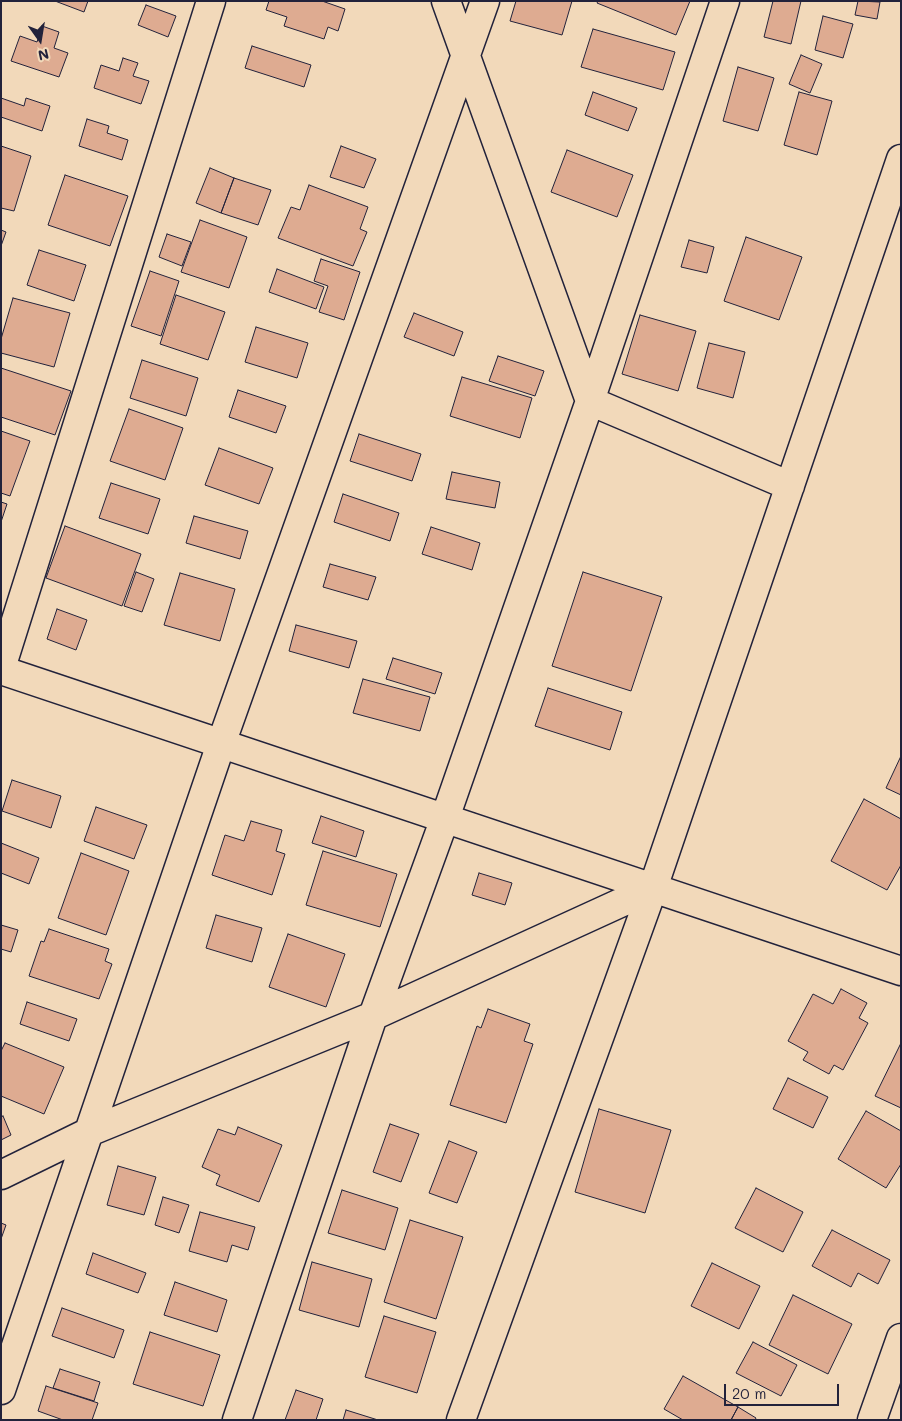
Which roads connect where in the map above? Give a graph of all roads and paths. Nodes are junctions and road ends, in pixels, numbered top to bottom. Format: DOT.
graph roads {
  1 [pos="211,1"];
  2 [pos="446,1"];
  3 [pos="485,1"];
  4 [pos="725,1"];
  5 [pos="466,58"];
  6 [pos="901,159"];
  7 [pos="590,401"];
  8 [pos="790,486"];
  9 [pos="1,669"];
  10 [pos="221,744"];
  11 [pos="445,818"];
  12 [pos="653,888"];
  13 [pos="901,971"];
  14 [pos="373,1016"];
  15 [pos="89,1132"];
  16 [pos="1,1175"];
  17 [pos="901,1338"];
  18 [pos="1,1390"];
  19 [pos="237,1420"];
  20 [pos="461,1420"];
  21 [pos="872,1420"];
  1 -- 9 [label="street"];
  2 -- 5 [label="street"];
  3 -- 5 [label="street"];
  4 -- 7 [label="street"];
  5 -- 7 [label="street"];
  5 -- 10 [label="street"];
  6 -- 8 [label="street"];
  7 -- 8 [label="street"];
  7 -- 11 [label="street"];
  8 -- 12 [label="street"];
  9 -- 10 [label="street"];
  10 -- 11 [label="street"];
  10 -- 15 [label="street"];
  11 -- 12 [label="street"];
  11 -- 14 [label="street"];
  12 -- 13 [label="street"];
  12 -- 14 [label="street"];
  12 -- 20 [label="street"];
  14 -- 15 [label="street"];
  14 -- 19 [label="street"];
  15 -- 16 [label="street"];
  15 -- 18 [label="street"];
  17 -- 21 [label="street"];
}
